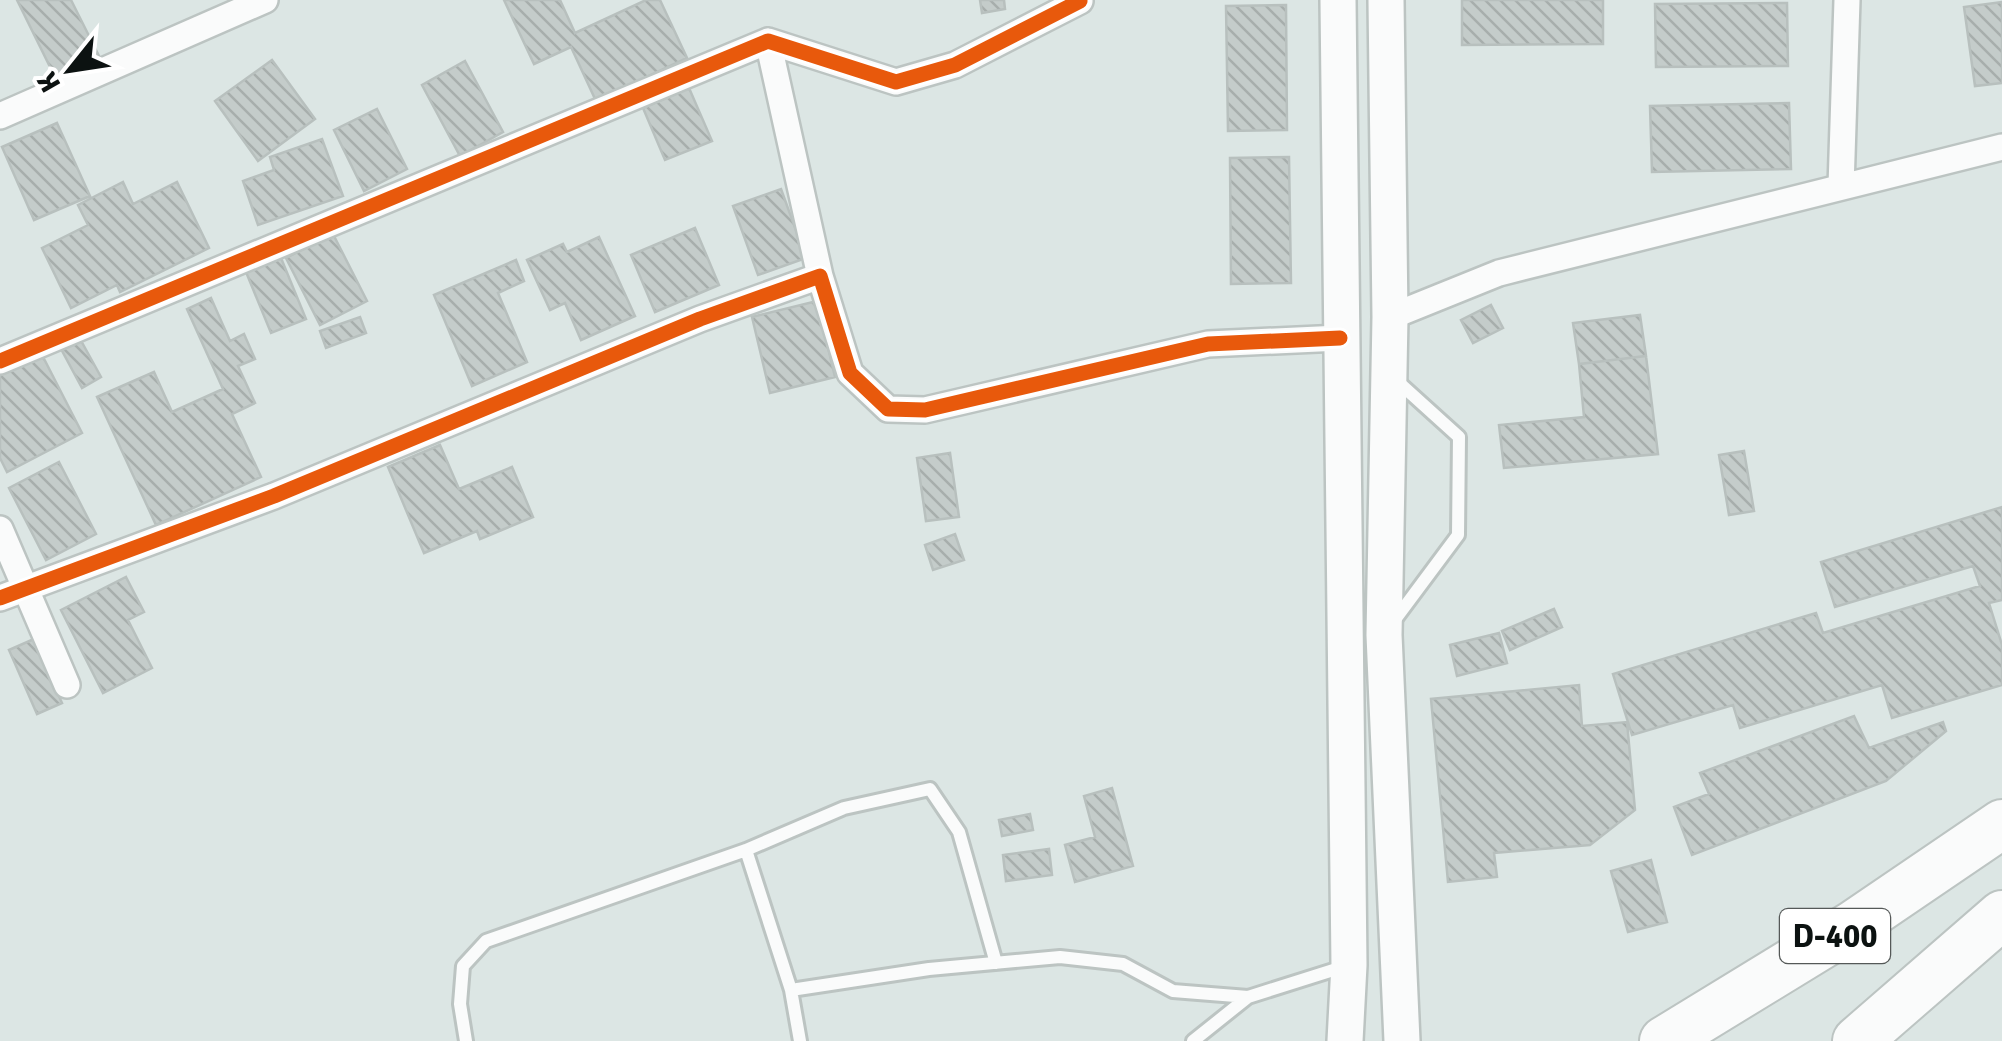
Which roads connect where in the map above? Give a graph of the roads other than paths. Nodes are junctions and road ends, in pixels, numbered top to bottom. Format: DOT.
graph roads {
  1 [pos="265,0"];
  2 [pos="1338,0"];
  3 [pos="1386,0"];
  4 [pos="1848,0"];
  5 [pos="1080,1"];
  6 [pos="768,41"];
  7 [pos="0,116"];
  8 [pos="2002,148"];
  9 [pos="1841,187"];
  10 [pos="820,276"];
  11 [pos="1390,317"];
  12 [pos="1340,338"];
  13 [pos="0,361"];
  14 [pos="1390,374"];
  15 [pos="0,529"];
  16 [pos="11,593"];
  17 [pos="1384,635"];
  18 [pos="67,685"];
  19 [pos="2002,824"];
  20 [pos="746,850"];
  21 [pos="2002,915"];
  22 [pos="996,962"];
  23 [pos="1348,965"];
  24 [pos="792,990"];
  25 [pos="1248,997"];
  26 [pos="466,1041"];
  27 [pos="800,1041"];
  28 [pos="1192,1041"];
  29 [pos="1345,1041"];
  30 [pos="1402,1041"];
  31 [pos="1664,1041"];
  32 [pos="1857,1041"];
  1 -- 7 [label="street"];
  2 -- 12 [label="street"];
  3 -- 11 [label="street"];
  4 -- 9 [label="street"];
  5 -- 6 [label="street"];
  6 -- 10 [label="street"];
  6 -- 13 [label="street"];
  8 -- 9 [label="street"];
  9 -- 11 [label="street"];
  10 -- 12 [label="street"];
  10 -- 16 [label="street"];
  11 -- 14 [label="street"];
  12 -- 23 [label="street"];
  14 -- 17 [label="street"];
  14 -- 17 [label="lane"];
  15 -- 16 [label="street"];
  16 -- 18 [label="street"];
  17 -- 30 [label="street"];
  19 -- 31 [label="highway, D-400"];
  20 -- 22 [label="lane"];
  20 -- 24 [label="lane"];
  20 -- 26 [label="lane"];
  21 -- 32 [label="highway, D-400"];
  22 -- 24 [label="lane"];
  22 -- 25 [label="lane"];
  23 -- 25 [label="lane"];
  23 -- 29 [label="street"];
  24 -- 27 [label="lane"];
  25 -- 28 [label="lane"];
}
